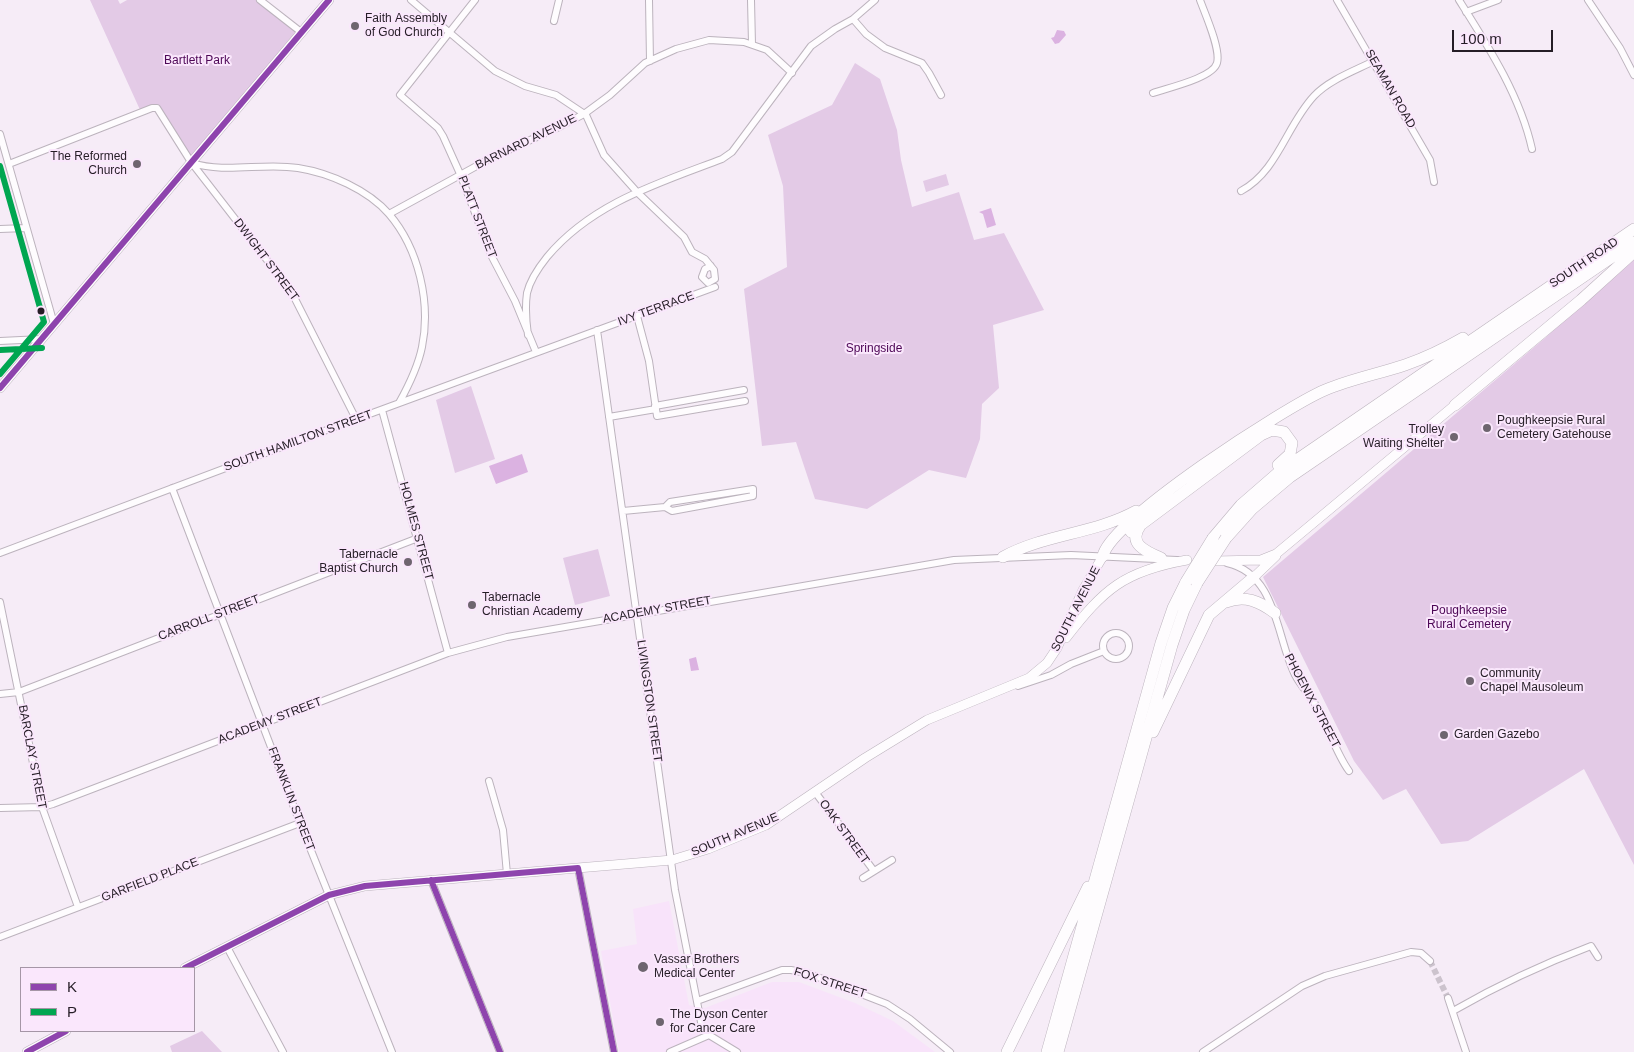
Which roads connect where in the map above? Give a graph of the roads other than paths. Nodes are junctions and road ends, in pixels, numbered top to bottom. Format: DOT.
graph roads {
  1 [pos="260,0"];
  2 [pos="329,0"];
  3 [pos="411,0"];
  4 [pos="475,0"];
  5 [pos="559,0"];
  6 [pos="649,0"];
  7 [pos="751,0"];
  8 [pos="875,0"];
  9 [pos="1200,0"];
  10 [pos="1337,0"];
  11 [pos="1459,0"];
  12 [pos="1498,0"];
  13 [pos="1588,0"];
  14 [pos="1466,12"];
  15 [pos="854,19"];
  16 [pos="554,21"];
  17 [pos="449,31"];
  18 [pos="301,32"];
  19 [pos="752,44"];
  20 [pos="650,61"];
  21 [pos="1374,61"];
  22 [pos="792,72"];
  23 [pos="1634,75"];
  24 [pos="1153,93"];
  25 [pos="941,95"];
  26 [pos="584,114"];
  27 [pos="0,134"];
  28 [pos="1532,148"];
  29 [pos="191,162"];
  30 [pos="9,164"];
  31 [pos="461,176"];
  32 [pos="1434,182"];
  33 [pos="1241,191"];
  34 [pos="638,192"];
  35 [pos="389,214"];
  36 [pos="26,228"];
  37 [pos="0,229"];
  38 [pos="1634,229"];
  39 [pos="1634,242"];
  40 [pos="1634,252"];
  41 [pos="711,266"];
  42 [pos="715,287"];
  43 [pos="1533,298"];
  44 [pos="637,316"];
  45 [pos="54,324"];
  46 [pos="597,330"];
  47 [pos="528,335"];
  48 [pos="42,339"];
  49 [pos="0,340"];
  50 [pos="536,352"];
  51 [pos="0,388"];
  52 [pos="744,390"];
  53 [pos="745,400"];
  54 [pos="399,404"];
  55 [pos="1455,405"];
  56 [pos="382,410"];
  57 [pos="656,410"];
  58 [pos="609,417"];
  59 [pos="356,419"];
  60 [pos="172,488"];
  61 [pos="1162,496"];
  62 [pos="665,507"];
  63 [pos="623,512"];
  64 [pos="1232,514"];
  65 [pos="1148,518"];
  66 [pos="418,538"];
  67 [pos="1282,549"];
  68 [pos="0,553"];
  69 [pos="1103,556"];
  70 [pos="1003,557"];
  71 [pos="1161,558"];
  72 [pos="1187,560"];
  73 [pos="1215,561"];
  74 [pos="1254,576"];
  75 [pos="1192,583"];
  76 [pos="0,602"];
  77 [pos="1220,605"];
  78 [pos="220,613"];
  79 [pos="1275,613"];
  80 [pos="637,614"];
  81 [pos="1104,651"];
  82 [pos="448,653"];
  83 [pos="1052,656"];
  84 [pos="1012,686"];
  85 [pos="19,692"];
  86 [pos="0,694"];
  87 [pos="262,724"];
  88 [pos="1140,761"];
  89 [pos="1349,771"];
  90 [pos="489,781"];
  91 [pos="815,792"];
  92 [pos="42,807"];
  93 [pos="0,808"];
  94 [pos="300,822"];
  95 [pos="672,860"];
  96 [pos="892,860"];
  97 [pos="1101,861"];
  98 [pos="578,868"];
  99 [pos="874,871"];
  100 [pos="507,874"];
  101 [pos="863,878"];
  102 [pos="431,880"];
  103 [pos="329,896"];
  104 [pos="78,907"];
  105 [pos="0,937"];
  106 [pos="227,947"];
  107 [pos="1598,957"];
  108 [pos="1430,961"];
  109 [pos="187,967"];
  110 [pos="1448,998"];
  111 [pos="697,1001"];
  112 [pos="1454,1011"];
  113 [pos="64,1032"];
  114 [pos="709,1035"];
  115 [pos="28,1052"];
  116 [pos="284,1052"];
  117 [pos="392,1052"];
  118 [pos="500,1052"];
  119 [pos="614,1052"];
  120 [pos="670,1052"];
  121 [pos="737,1052"];
  122 [pos="950,1052"];
  123 [pos="1007,1052"];
  124 [pos="1047,1052"];
  125 [pos="1058,1052"];
  126 [pos="1203,1052"];
  127 [pos="1466,1052"];
  1 -- 18 [label="street"];
  2 -- 18 [label="street"];
  3 -- 17 [label="street"];
  4 -- 17 [label="street"];
  5 -- 16 [label="street"];
  6 -- 20 [label="street"];
  7 -- 19 [label="street"];
  8 -- 15 [label="street"];
  9 -- 24 [label="street"];
  10 -- 21 [label="street, SEAMAN ROAD"];
  11 -- 14 [label="street"];
  12 -- 14 [label="street"];
  13 -- 23 [label="street"];
  14 -- 28 [label="street"];
  15 -- 22 [label="street"];
  15 -- 25 [label="street"];
  17 -- 26 [label="street"];
  17 -- 31 [label="street, PLATT STREET"];
  18 -- 29 [label="street"];
  19 -- 20 [label="street, BARNARD AVENUE"];
  19 -- 22 [label="street, BARNARD AVENUE"];
  20 -- 26 [label="street, BARNARD AVENUE"];
  21 -- 32 [label="street, SEAMAN ROAD"];
  21 -- 33 [label="street"];
  22 -- 34 [label="street"];
  26 -- 31 [label="street, BARNARD AVENUE"];
  26 -- 34 [label="street"];
  27 -- 30 [label="street"];
  29 -- 30 [label="street, DWIGHT STREET"];
  29 -- 35 [label="street"];
  29 -- 45 [label="street"];
  29 -- 59 [label="street, DWIGHT STREET"];
  30 -- 36 [label="street"];
  31 -- 35 [label="street, BARNARD AVENUE"];
  31 -- 47 [label="street, PLATT STREET"];
  34 -- 41 [label="street"];
  34 -- 47 [label="street"];
  35 -- 54 [label="street"];
  36 -- 37 [label="street"];
  36 -- 45 [label="street"];
  38 -- 43 [label="highway, SOUTH ROAD"];
  39 -- 75 [label="highway, bridge"];
  40 -- 55 [label="highway"];
  42 -- 44 [label="street, IVY TERRACE"];
  43 -- 61 [label="highway"];
  43 -- 64 [label="highway"];
  44 -- 46 [label="street, IVY TERRACE"];
  44 -- 57 [label="street"];
  45 -- 48 [label="street"];
  46 -- 50 [label="street, SOUTH HAMILTON STREET"];
  46 -- 58 [label="street, LIVINGSTON STREET"];
  47 -- 50 [label="street, PLATT STREET"];
  48 -- 49 [label="street"];
  48 -- 51 [label="street"];
  50 -- 54 [label="street, SOUTH HAMILTON STREET"];
  52 -- 57 [label="street"];
  53 -- 57 [label="street"];
  54 -- 56 [label="street, SOUTH HAMILTON STREET"];
  55 -- 67 [label="street"];
  56 -- 59 [label="street, SOUTH HAMILTON STREET"];
  56 -- 66 [label="street, HOLMES STREET"];
  57 -- 58 [label="street"];
  58 -- 63 [label="street, LIVINGSTON STREET"];
  59 -- 60 [label="street, SOUTH HAMILTON STREET"];
  60 -- 68 [label="street, SOUTH HAMILTON STREET"];
  60 -- 78 [label="street, FRANKLIN STREET"];
  61 -- 69 [label="highway"];
  61 -- 70 [label="highway"];
  62 -- 62 [label="street"];
  62 -- 63 [label="street"];
  63 -- 80 [label="street, LIVINGSTON STREET"];
  64 -- 65 [label="highway"];
  64 -- 75 [label="highway, bridge"];
  65 -- 69 [label="highway"];
  65 -- 71 [label="highway"];
  66 -- 78 [label="street, CARROLL STREET"];
  66 -- 82 [label="street, HOLMES STREET"];
  67 -- 73 [label="street"];
  67 -- 74 [label="street"];
  69 -- 70 [label="street, ACADEMY STREET"];
  69 -- 71 [label="street, SOUTH AVENUE"];
  69 -- 83 [label="street, SOUTH AVENUE"];
  70 -- 80 [label="street, ACADEMY STREET"];
  71 -- 72 [label="street, SOUTH AVENUE"];
  72 -- 73 [label="street, SOUTH AVENUE"];
  72 -- 83 [label="street"];
  73 -- 74 [label="street, SOUTH AVENUE"];
  74 -- 77 [label="highway"];
  74 -- 79 [label="street, PHOENIX STREET"];
  75 -- 88 [label="highway"];
  75 -- 97 [label="highway"];
  76 -- 85 [label="street, BARCLAY STREET"];
  77 -- 79 [label="highway"];
  77 -- 88 [label="highway"];
  78 -- 85 [label="street, CARROLL STREET"];
  78 -- 87 [label="street, FRANKLIN STREET"];
  79 -- 89 [label="street, PHOENIX STREET"];
  80 -- 82 [label="street, ACADEMY STREET"];
  80 -- 95 [label="street, LIVINGSTON STREET"];
  81 -- 81 [label="street"];
  81 -- 84 [label="street"];
  82 -- 87 [label="street, ACADEMY STREET"];
  83 -- 84 [label="street, SOUTH AVENUE"];
  84 -- 91 [label="street, SOUTH AVENUE"];
  85 -- 86 [label="street, CARROLL STREET"];
  85 -- 92 [label="street, BARCLAY STREET"];
  87 -- 92 [label="street, ACADEMY STREET"];
  87 -- 94 [label="street, FRANKLIN STREET"];
  88 -- 125 [label="highway"];
  90 -- 100 [label="street"];
  91 -- 95 [label="street, SOUTH AVENUE"];
  91 -- 99 [label="street, OAK STREET"];
  92 -- 93 [label="street, ACADEMY STREET"];
  92 -- 104 [label="street, BARCLAY STREET"];
  94 -- 103 [label="street, FRANKLIN STREET"];
  94 -- 104 [label="street, GARFIELD PLACE"];
  95 -- 98 [label="street, SOUTH AVENUE"];
  95 -- 111 [label="street, LIVINGSTON STREET"];
  96 -- 99 [label="street"];
  97 -- 123 [label="highway"];
  97 -- 124 [label="highway"];
  98 -- 100 [label="street, SOUTH AVENUE"];
  98 -- 119 [label="street"];
  99 -- 101 [label="street"];
  100 -- 102 [label="street, SOUTH AVENUE"];
  102 -- 103 [label="street, SOUTH AVENUE"];
  102 -- 118 [label="street"];
  103 -- 106 [label="street, SOUTH AVENUE"];
  103 -- 117 [label="street, FRANKLIN STREET"];
  104 -- 105 [label="street, GARFIELD PLACE"];
  106 -- 109 [label="street, SOUTH AVENUE"];
  106 -- 116 [label="street"];
  107 -- 112 [label="street"];
  108 -- 126 [label="street"];
  110 -- 112 [label="street"];
  111 -- 114 [label="street, LIVINGSTON STREET"];
  111 -- 122 [label="street, FOX STREET"];
  112 -- 127 [label="street"];
  113 -- 115 [label="street"];
  114 -- 120 [label="street"];
  114 -- 121 [label="street"];
}
